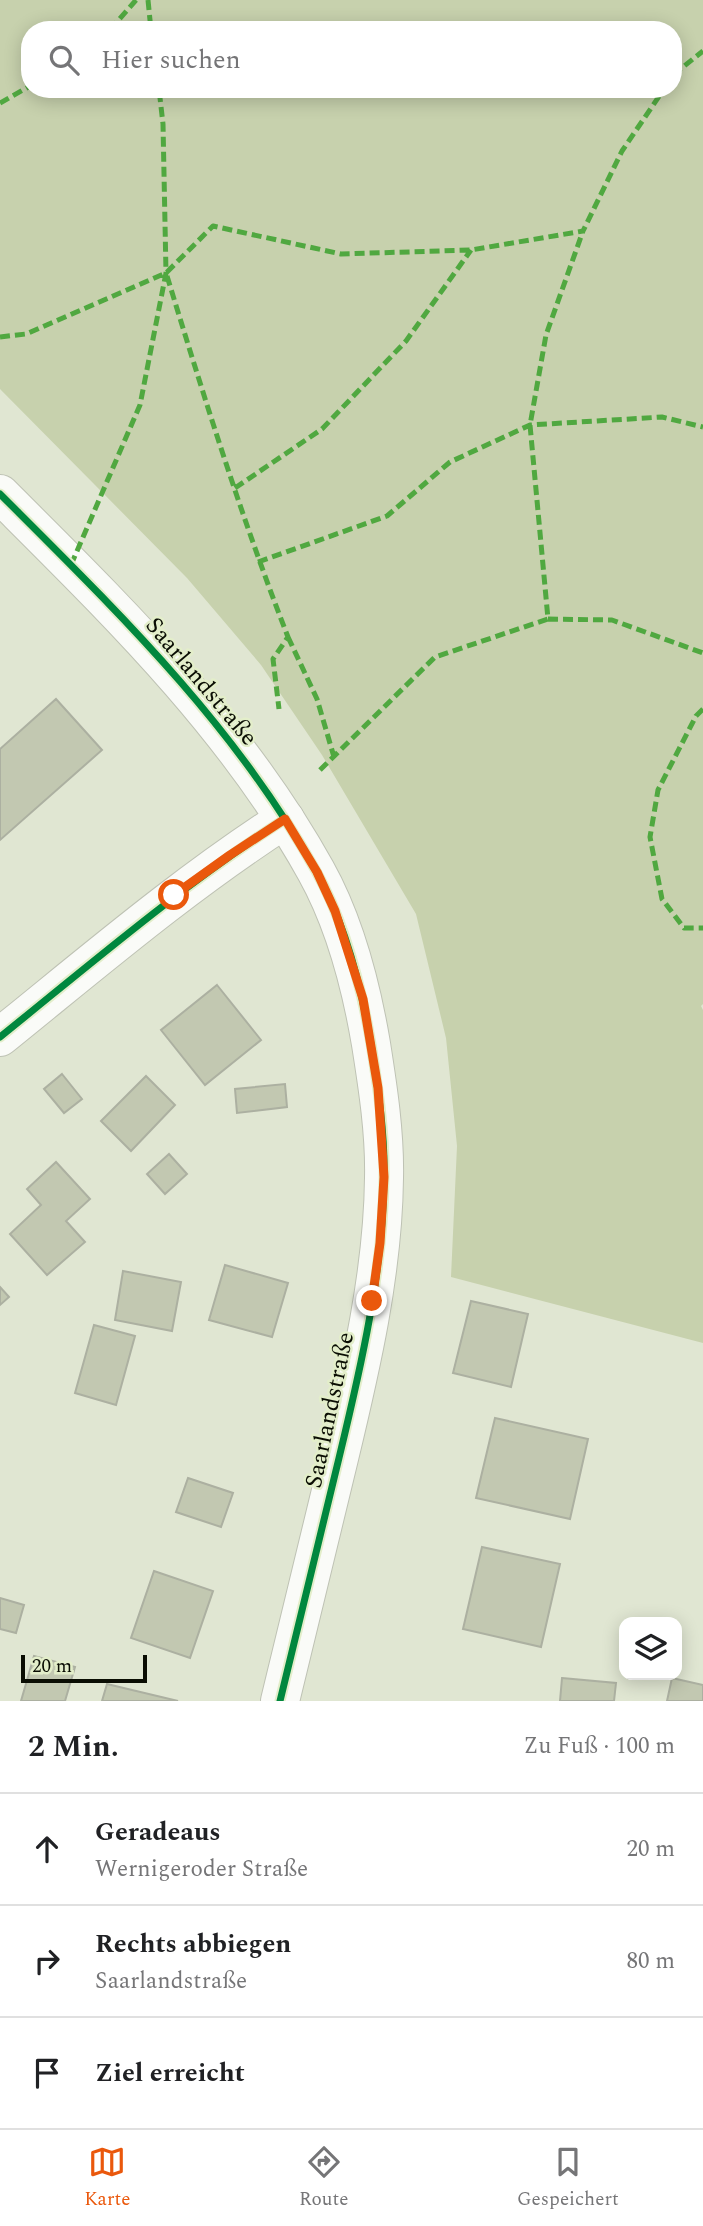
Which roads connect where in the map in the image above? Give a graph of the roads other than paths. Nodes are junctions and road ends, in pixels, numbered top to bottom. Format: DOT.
graph roads {
  1 [pos="0,494"];
  2 [pos="285,819"];
  3 [pos="0,1037"];
  4 [pos="280,1701"];
  1 -- 2 [label="street, Saarlandstraße"];
  2 -- 3 [label="street"];
  2 -- 4 [label="street, Saarlandstraße"];
}
